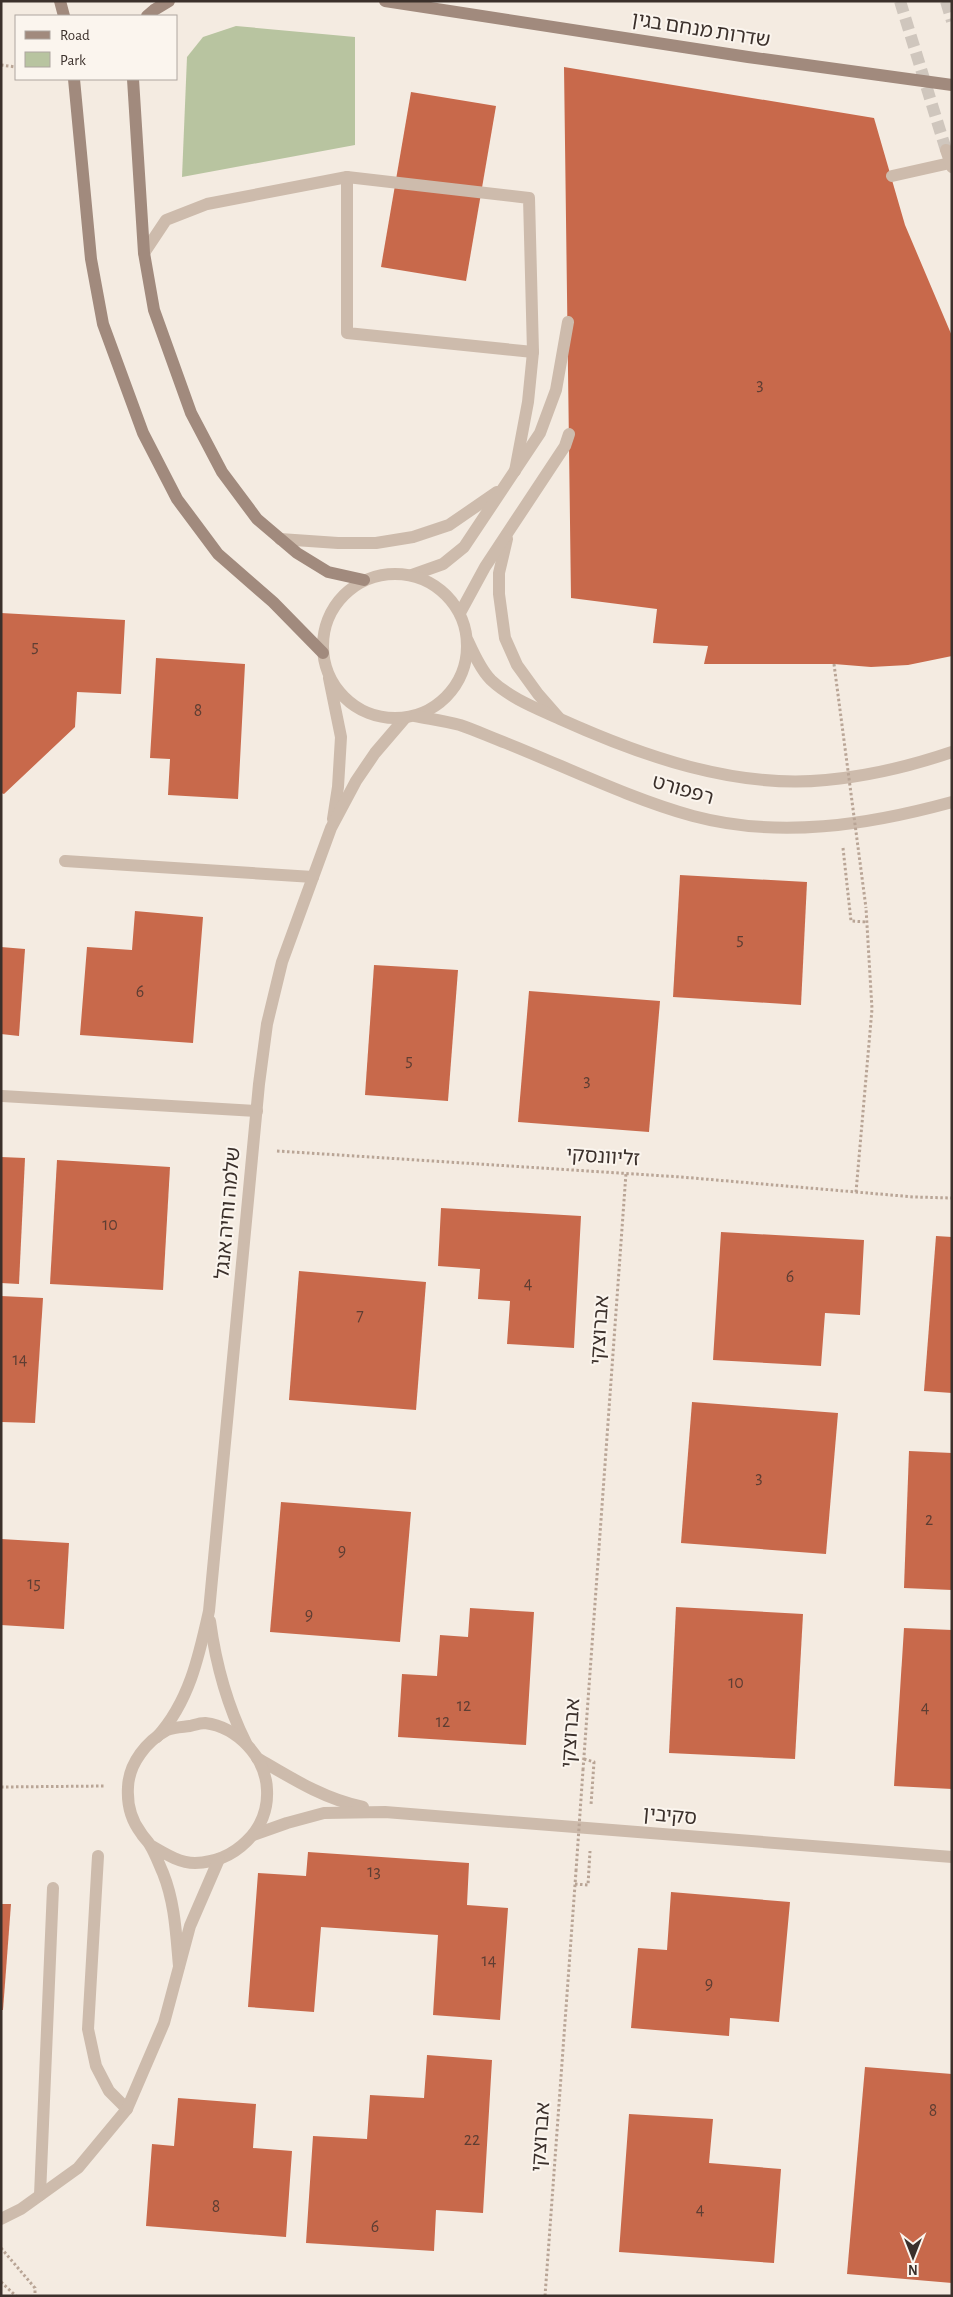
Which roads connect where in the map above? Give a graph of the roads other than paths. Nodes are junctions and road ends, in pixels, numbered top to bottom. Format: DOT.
graph roads {
  1 [pos="60,1"];
  2 [pos="169,1"];
  3 [pos="385,1"];
  4 [pos="64,15"];
  5 [pos="148,15"];
  6 [pos="74,80"];
  7 [pos="133,80"];
  8 [pos="952,84"];
  9 [pos="946,150"];
  10 [pos="951,165"];
  11 [pos="892,176"];
  12 [pos="347,177"];
  13 [pos="144,253"];
  14 [pos="568,322"];
  15 [pos="533,352"];
  16 [pos="570,434"];
  17 [pos="515,471"];
  18 [pos="504,488"];
  19 [pos="508,532"];
  20 [pos="280,539"];
  21 [pos="412,575"];
  22 [pos="364,580"];
  23 [pos="460,613"];
  24 [pos="468,641"];
  25 [pos="322,653"];
  26 [pos="329,678"];
  27 [pos="410,717"];
  28 [pos="559,718"];
  29 [pos="952,752"];
  30 [pos="952,802"];
  31 [pos="331,828"];
  32 [pos="65,861"];
  33 [pos="313,877"];
  34 [pos="2,1096"];
  35 [pos="256,1111"];
  36 [pos="209,1611"];
  37 [pos="158,1737"];
  38 [pos="247,1744"];
  39 [pos="256,1758"];
  40 [pos="385,1812"];
  41 [pos="253,1835"];
  42 [pos="150,1845"];
  43 [pos="98,1856"];
  44 [pos="952,1857"];
  45 [pos="219,1859"];
  46 [pos="53,1888"];
  47 [pos="178,1966"];
  48 [pos="127,2109"];
  49 [pos="40,2195"];
  50 [pos="1,2219"];
  1 -- 4 [label="main road"];
  2 -- 5 [label="main road"];
  3 -- 8 [label="main road, שדרות מנחם בגין"];
  6 -- 25 [label="main road"];
  7 -- 13 [label="main road"];
  9 -- 10 [label="street"];
  10 -- 11 [label="street"];
  12 -- 13 [label="street"];
  12 -- 15 [label="street"];
  12 -- 15 [label="street"];
  13 -- 20 [label="main road"];
  14 -- 17 [label="street"];
  15 -- 17 [label="street"];
  16 -- 19 [label="street"];
  17 -- 18 [label="street"];
  18 -- 20 [label="street"];
  18 -- 21 [label="street"];
  19 -- 23 [label="street"];
  19 -- 28 [label="street"];
  20 -- 22 [label="main road"];
  21 -- 22 [label="street"];
  21 -- 23 [label="street"];
  22 -- 25 [label="street"];
  23 -- 24 [label="street"];
  24 -- 27 [label="street"];
  24 -- 28 [label="street, רפפורט"];
  25 -- 26 [label="street"];
  26 -- 27 [label="street"];
  26 -- 31 [label="street, שלמה וחיה אנגל"];
  27 -- 30 [label="street, רפפורט"];
  27 -- 31 [label="street, שלמה וחיה אנגל"];
  28 -- 29 [label="street, רפפורט"];
  31 -- 33 [label="street, שלמה וחיה אנגל"];
  32 -- 33 [label="street"];
  33 -- 35 [label="street, שלמה וחיה אנגל"];
  34 -- 35 [label="street"];
  35 -- 36 [label="street, שלמה וחיה אנגל"];
  36 -- 37 [label="street, שלמה וחיה אנגל"];
  36 -- 38 [label="street, שלמה וחיה אנגל"];
  37 -- 38 [label="street"];
  37 -- 42 [label="street"];
  38 -- 39 [label="street"];
  39 -- 40 [label="street, סקיבין"];
  39 -- 41 [label="street"];
  40 -- 41 [label="street, סקיבין"];
  40 -- 44 [label="street, סקיבין"];
  41 -- 45 [label="street"];
  42 -- 45 [label="street"];
  42 -- 47 [label="street"];
  43 -- 48 [label="street"];
  45 -- 47 [label="street"];
  46 -- 49 [label="street"];
  47 -- 48 [label="street"];
  48 -- 49 [label="street"];
  49 -- 50 [label="street"];
}
